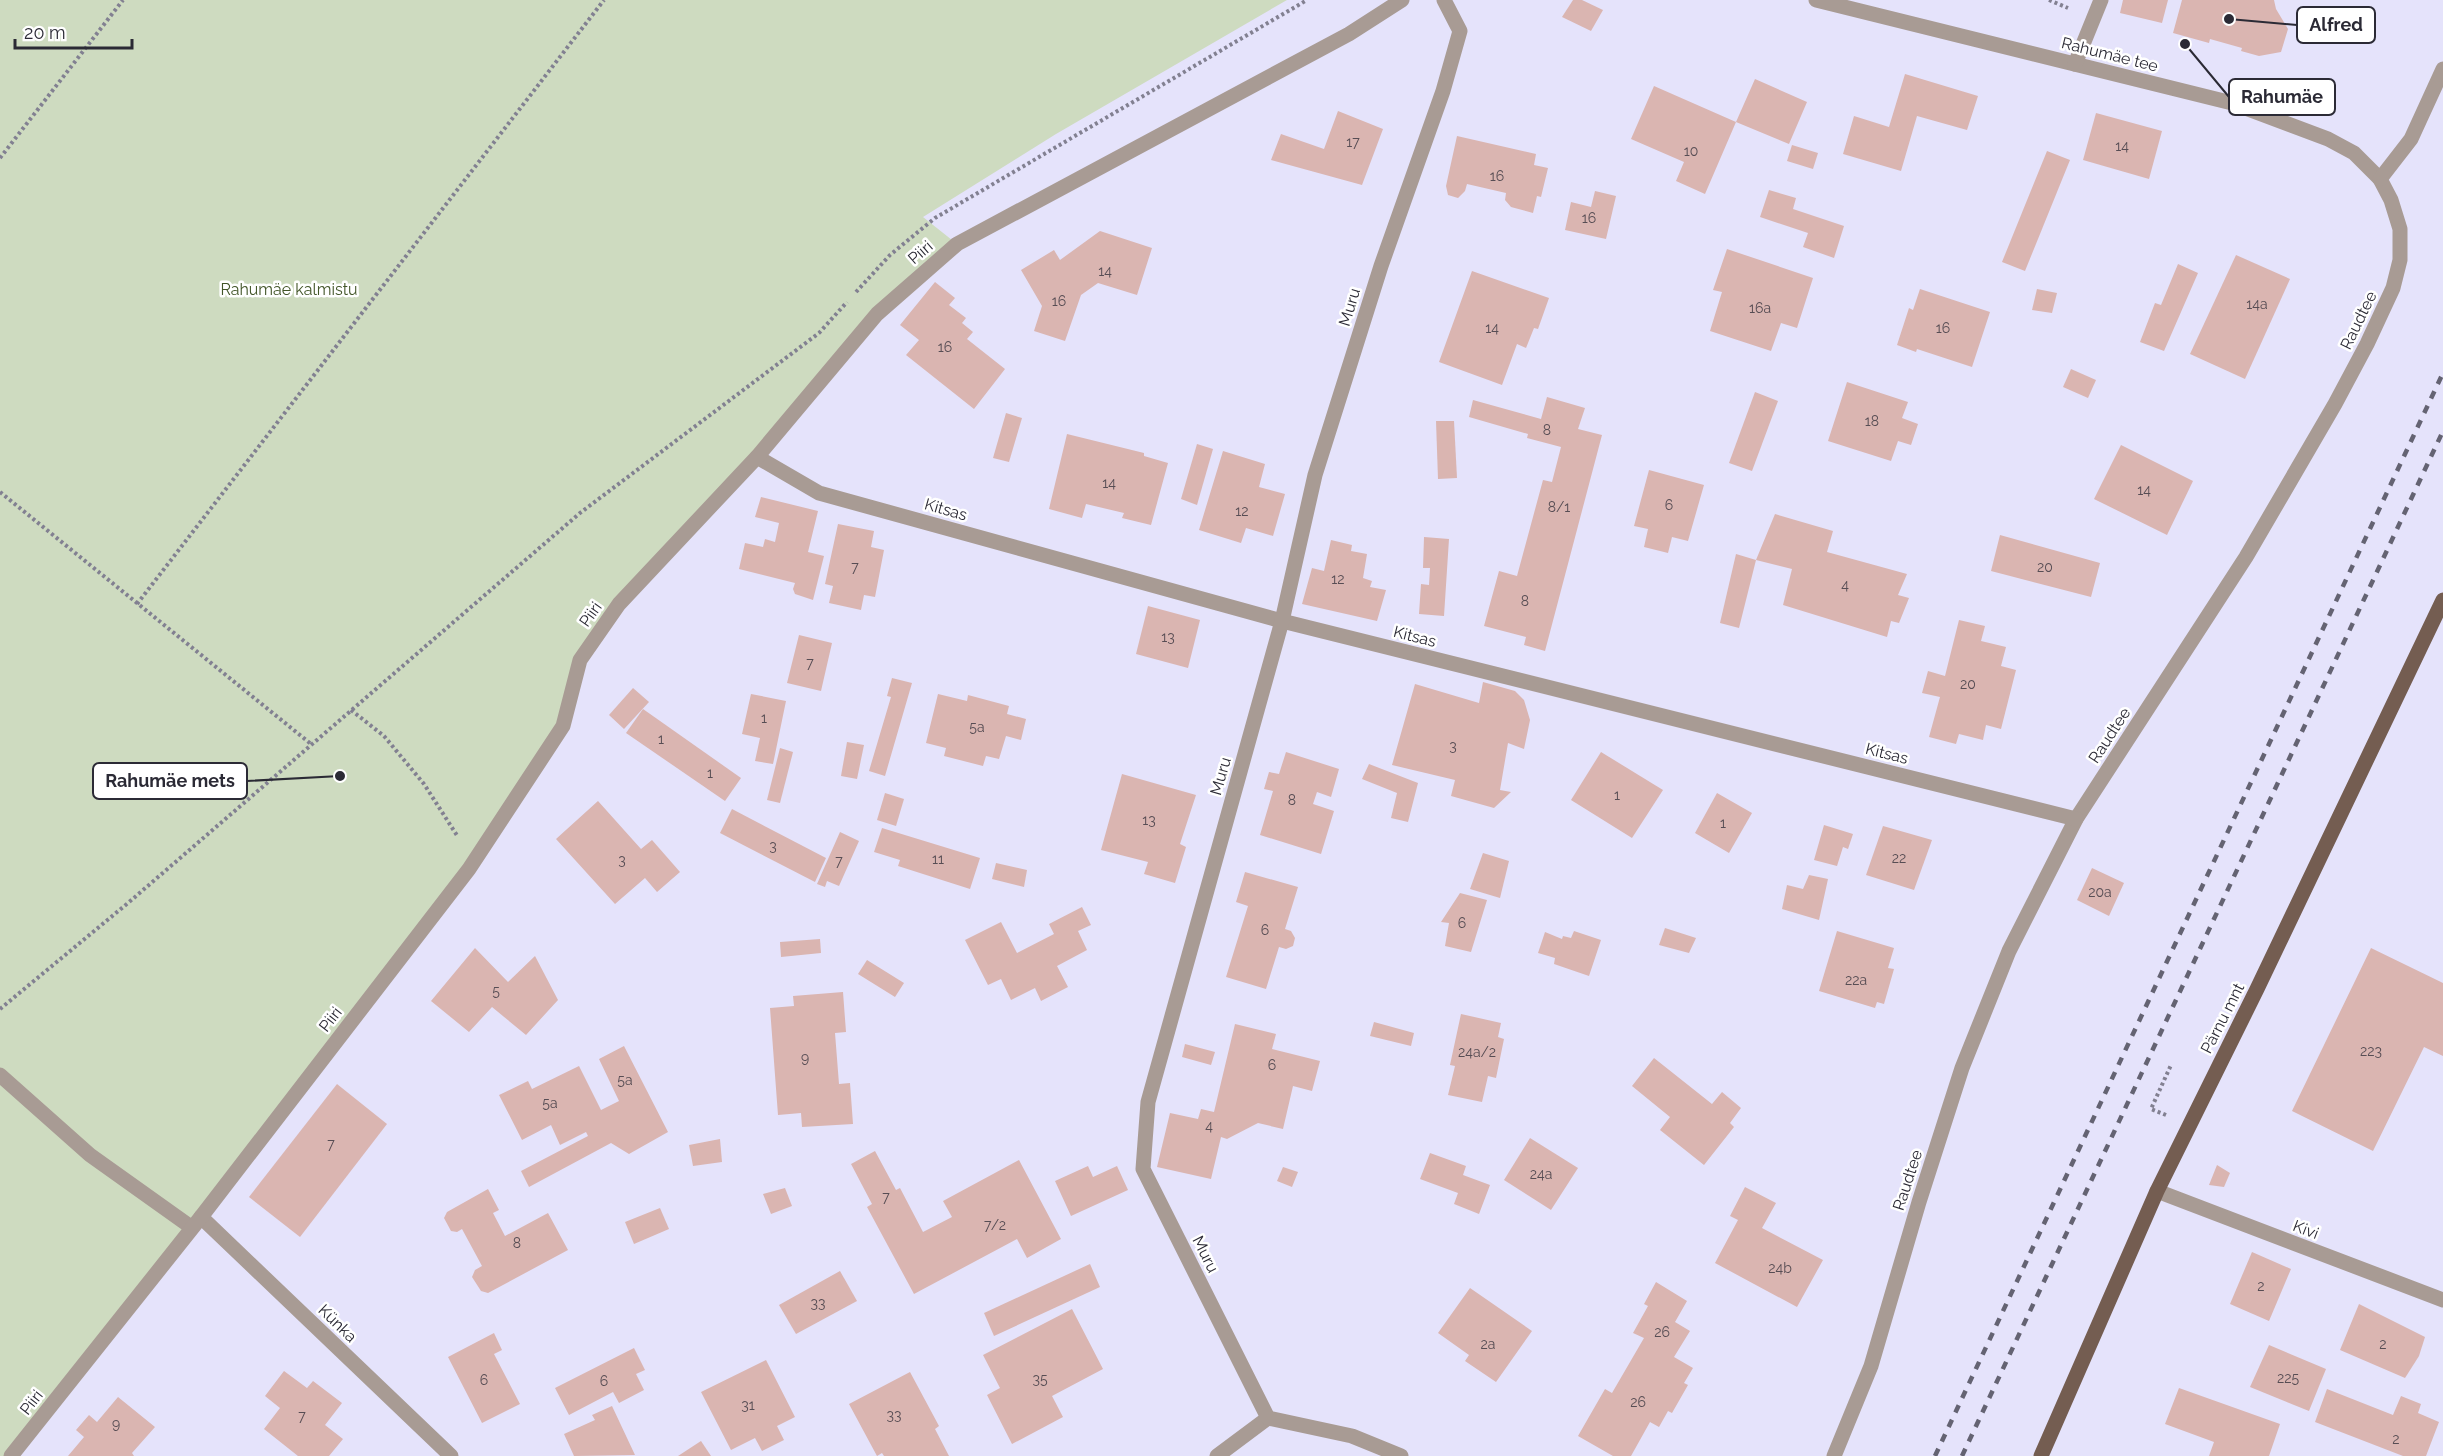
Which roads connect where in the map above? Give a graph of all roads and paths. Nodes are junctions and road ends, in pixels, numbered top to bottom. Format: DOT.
graph roads {
  1 [pos="123,0"];
  2 [pos="604,0"];
  3 [pos="1307,0"];
  4 [pos="1402,0"];
  5 [pos="1444,0"];
  6 [pos="1816,0"];
  7 [pos="2101,0"];
  8 [pos="2075,64"];
  9 [pos="2443,69"];
  10 [pos="0,158"];
  11 [pos="2380,179"];
  12 [pos="757,457"];
  13 [pos="0,492"];
  14 [pos="2443,600"];
  15 [pos="137,604"];
  16 [pos="1282,621"];
  17 [pos="351,710"];
  18 [pos="311,744"];
  19 [pos="2076,819"];
  20 [pos="476,858"];
  21 [pos="0,1009"];
  22 [pos="2171,1065"];
  23 [pos="0,1075"];
  24 [pos="2188,1125"];
  25 [pos="2157,1191"];
  26 [pos="196,1222"];
  27 [pos="2443,1300"];
  28 [pos="1268,1418"];
  29 [pos="12,1456"];
  30 [pos="451,1456"];
  31 [pos="1217,1456"];
  32 [pos="1401,1456"];
  33 [pos="1834,1456"];
  34 [pos="2041,1456"];
  1 -- 10 [label="path"];
  2 -- 15 [label="path"];
  3 -- 17 [label="path"];
  4 -- 12 [label="street, Piiri"];
  5 -- 16 [label="street, Muru"];
  6 -- 8 [label="street, Rahumäe tee"];
  7 -- 8 [label="street"];
  8 -- 11 [label="street, Rahumäe tee"];
  9 -- 11 [label="street"];
  11 -- 19 [label="street, Raudtee"];
  12 -- 16 [label="street, Kitsas"];
  12 -- 20 [label="street, Piiri"];
  13 -- 15 [label="path"];
  14 -- 24 [label="main road, Pärnu mnt"];
  15 -- 18 [label="path"];
  16 -- 19 [label="street, Kitsas"];
  16 -- 28 [label="street, Muru"];
  17 -- 18 [label="path"];
  17 -- 20 [label="path"];
  18 -- 21 [label="path"];
  19 -- 33 [label="street, Raudtee"];
  20 -- 26 [label="street, Piiri"];
  22 -- 24 [label="path"];
  23 -- 26 [label="street, Künka"];
  24 -- 25 [label="main road, Pärnu mnt"];
  25 -- 27 [label="street, Kivi"];
  25 -- 34 [label="main road, Pärnu mnt"];
  26 -- 29 [label="street, Piiri"];
  26 -- 30 [label="street, Künka"];
  28 -- 31 [label="street"];
  28 -- 32 [label="street"];
}
